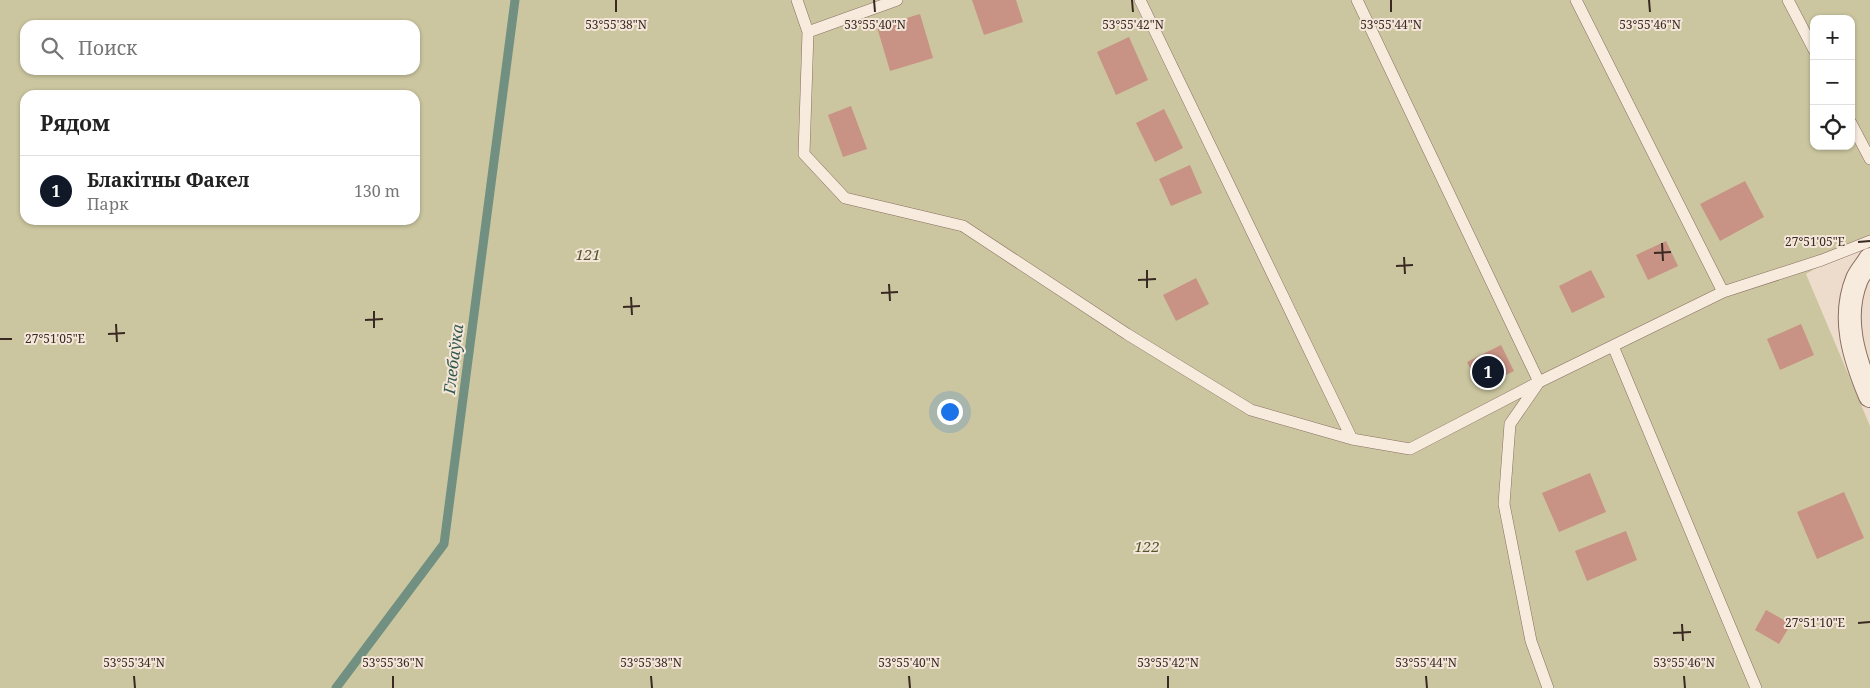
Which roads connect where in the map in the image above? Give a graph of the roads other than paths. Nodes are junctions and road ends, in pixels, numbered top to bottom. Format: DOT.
graph roads {
  1 [pos="797,0"];
  2 [pos="897,0"];
  3 [pos="1140,0"];
  4 [pos="1357,0"];
  5 [pos="1576,0"];
  6 [pos="1788,0"];
  7 [pos="808,32"];
  8 [pos="1810,42"];
  9 [pos="1855,131"];
  10 [pos="1870,159"];
  11 [pos="1870,241"];
  12 [pos="1870,260"];
  13 [pos="1723,292"];
  14 [pos="1613,346"];
  15 [pos="1539,382"];
  16 [pos="1870,396"];
  17 [pos="1352,438"];
  18 [pos="1548,688"];
  19 [pos="1756,688"];
  1 -- 7 [label="lane"];
  2 -- 7 [label="lane"];
  3 -- 17 [label="lane"];
  4 -- 15 [label="lane"];
  5 -- 13 [label="lane"];
  6 -- 8 [label="lane"];
  7 -- 17 [label="lane"];
  9 -- 10 [label="lane"];
  11 -- 13 [label="lane"];
  12 -- 16 [label="street"];
  13 -- 14 [label="lane"];
  14 -- 15 [label="lane"];
  14 -- 19 [label="lane"];
  15 -- 17 [label="lane"];
  15 -- 18 [label="lane"];
}
